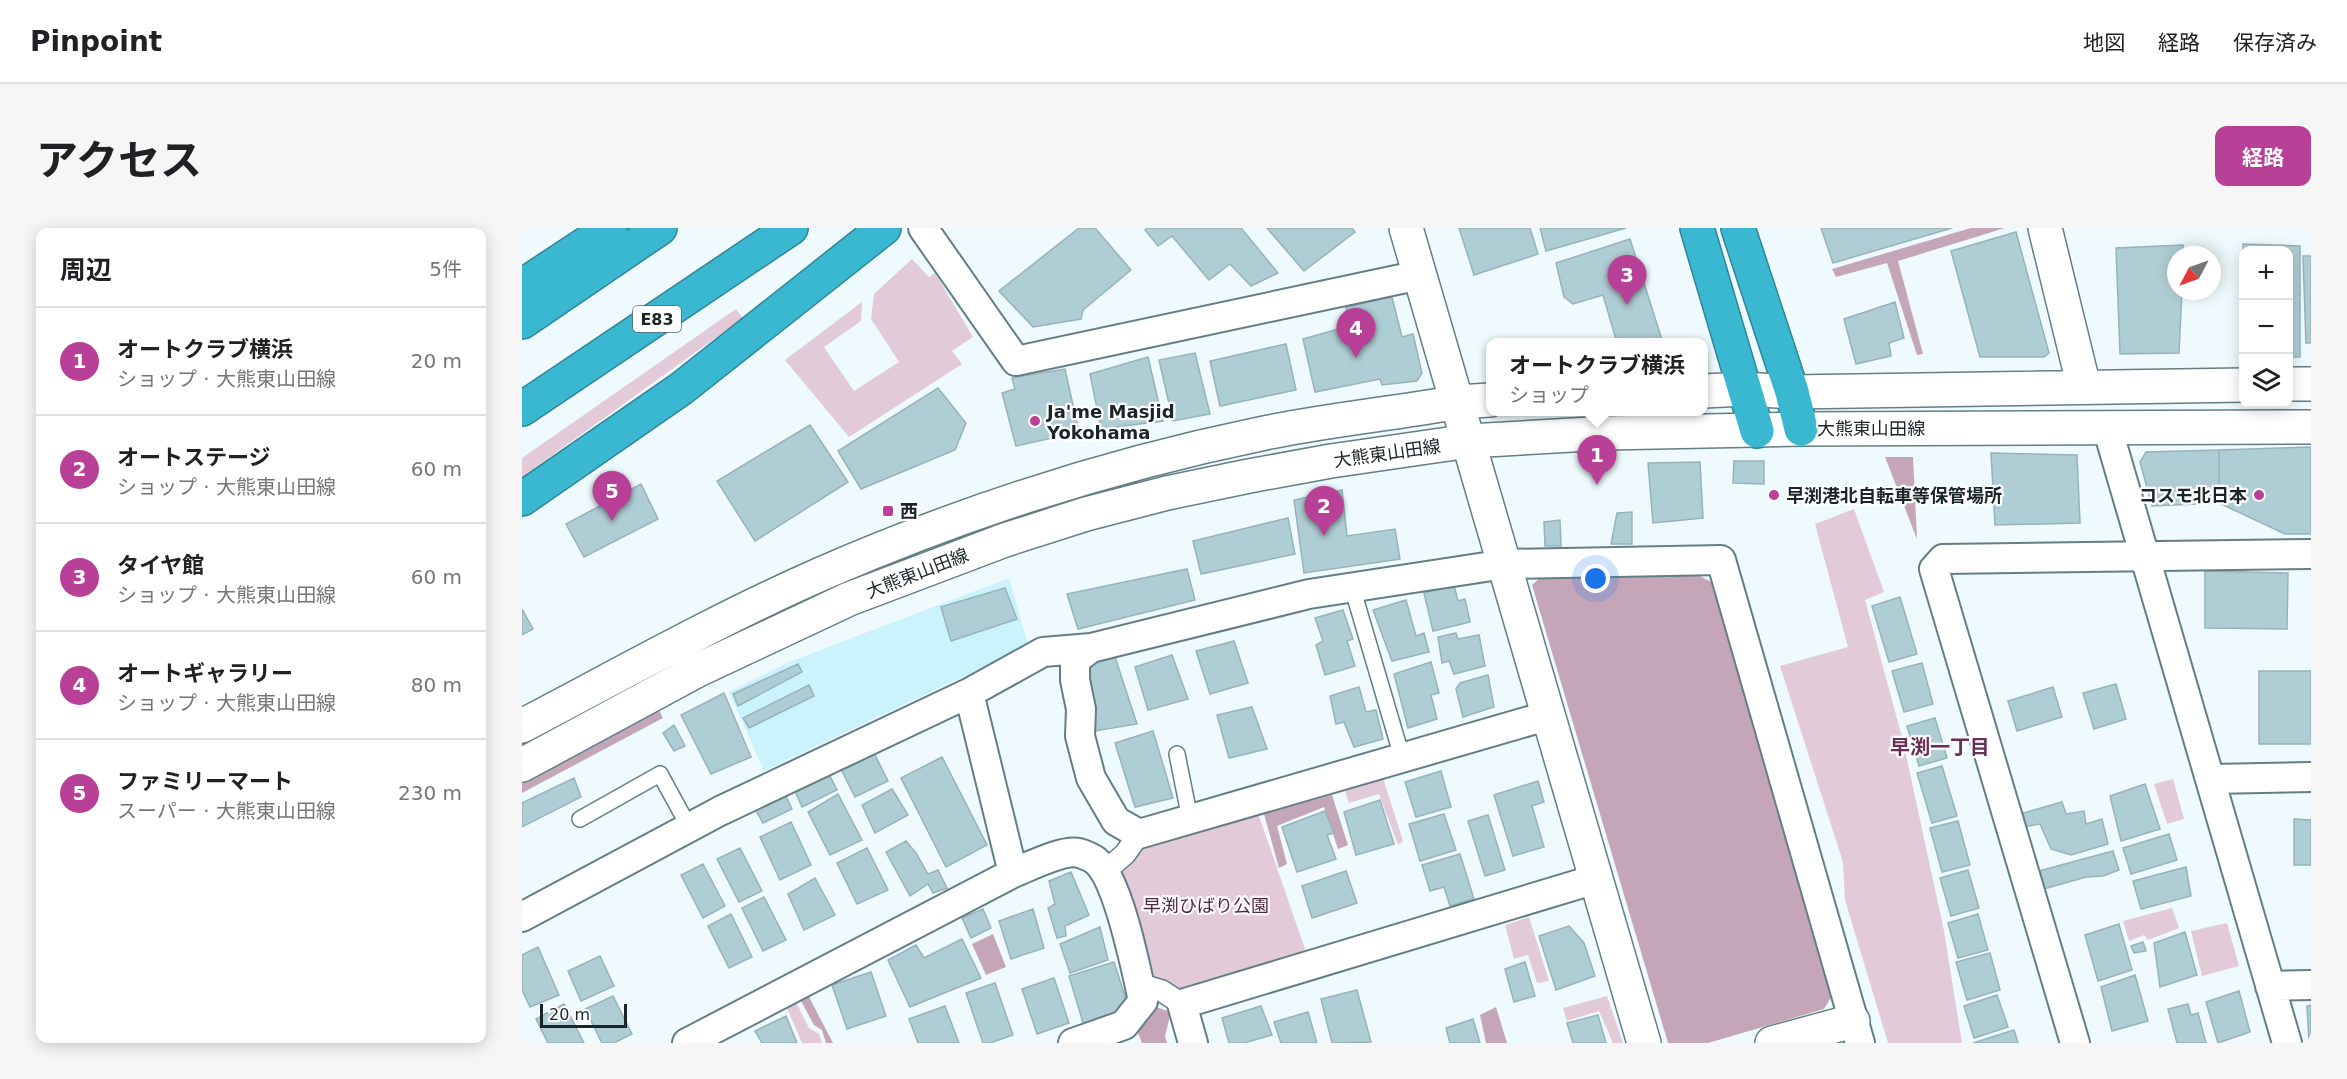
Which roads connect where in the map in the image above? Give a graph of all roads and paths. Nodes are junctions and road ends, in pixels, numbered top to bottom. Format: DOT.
graph roads {
  1 [pos="610,228"];
  2 [pos="660,228"];
  3 [pos="791,228"];
  4 [pos="884,228"];
  5 [pos="923,228"];
  6 [pos="1406,228"];
  7 [pos="1697,228"];
  8 [pos="1738,228"];
  9 [pos="2045,228"];
  10 [pos="1420,275"];
  11 [pos="522,286"];
  12 [pos="522,322"];
  13 [pos="2293,384"];
  14 [pos="2311,384"];
  15 [pos="2239,385"];
  16 [pos="2084,387"];
  17 [pos="1745,390"];
  18 [pos="1708,391"];
  19 [pos="1792,392"];
  20 [pos="1486,400"];
  21 [pos="1458,402"];
  22 [pos="522,409"];
  23 [pos="2107,427"];
  24 [pos="2311,427"];
  25 [pos="1801,429"];
  26 [pos="1757,430"];
  27 [pos="1469,441"];
  28 [pos="522,499"];
  29 [pos="2311,554"];
  30 [pos="2143,556"];
  31 [pos="1505,564"];
  32 [pos="1352,587"];
  33 [pos="1091,648"];
  34 [pos="969,693"];
  35 [pos="1550,715"];
  36 [pos="522,726"];
  37 [pos="1178,754"];
  38 [pos="1402,757"];
  39 [pos="522,765"];
  40 [pos="2311,777"];
  41 [pos="2211,779"];
  42 [pos="580,819"];
  43 [pos="1190,819"];
  44 [pos="689,827"];
  45 [pos="1139,834"];
  46 [pos="1104,872"];
  47 [pos="1013,873"];
  48 [pos="1596,879"];
  49 [pos="522,917"];
  50 [pos="1139,984"];
  51 [pos="2311,985"];
  52 [pos="2270,986"];
  53 [pos="1182,1004"];
  54 [pos="735,1032"];
  55 [pos="1857,1032"];
  56 [pos="687,1043"];
  57 [pos="1073,1043"];
  58 [pos="1193,1043"];
  59 [pos="1644,1043"];
  60 [pos="1772,1043"];
  61 [pos="2075,1043"];
  62 [pos="2287,1043"];
  1 -- 11 [label="highway"];
  2 -- 12 [label="highway"];
  3 -- 22 [label="highway, E83"];
  4 -- 28 [label="highway"];
  5 -- 10 [label="street"];
  6 -- 10 [label="street"];
  7 -- 17 [label="highway"];
  8 -- 19 [label="highway"];
  9 -- 16 [label="street"];
  10 -- 21 [label="street"];
  13 -- 14 [label="street"];
  15 -- 16 [label="street, 大熊東山田線"];
  16 -- 19 [label="street, 大熊東山田線"];
  17 -- 18 [label="street, 大熊東山田線"];
  17 -- 19 [label="street, 大熊東山田線"];
  17 -- 26 [label="highway"];
  19 -- 25 [label="highway"];
  20 -- 21 [label="street, 大熊東山田線"];
  21 -- 27 [label="street"];
  21 -- 36 [label="street, 大熊東山田線"];
  23 -- 24 [label="street, 大熊東山田線"];
  23 -- 25 [label="street, 大熊東山田線"];
  23 -- 30 [label="street"];
  25 -- 26 [label="street, 大熊東山田線"];
  26 -- 27 [label="street, 大熊東山田線"];
  27 -- 31 [label="street"];
  27 -- 39 [label="street, 大熊東山田線"];
  29 -- 30 [label="street"];
  30 -- 41 [label="street"];
  30 -- 61 [label="street"];
  31 -- 32 [label="street"];
  31 -- 35 [label="street"];
  31 -- 55 [label="street"];
  32 -- 33 [label="street"];
  32 -- 38 [label="lane"];
  33 -- 34 [label="street"];
  33 -- 45 [label="street"];
  34 -- 44 [label="street"];
  34 -- 47 [label="street"];
  35 -- 38 [label="street"];
  35 -- 48 [label="street"];
  37 -- 43 [label="lane"];
  38 -- 43 [label="street"];
  40 -- 41 [label="street"];
  41 -- 52 [label="street"];
  42 -- 44 [label="lane"];
  43 -- 45 [label="street"];
  44 -- 49 [label="street"];
  45 -- 46 [label="street"];
  46 -- 47 [label="street"];
  46 -- 50 [label="street"];
  47 -- 54 [label="street"];
  48 -- 53 [label="street"];
  48 -- 59 [label="street"];
  50 -- 53 [label="street"];
  50 -- 57 [label="street"];
  51 -- 52 [label="street"];
  52 -- 62 [label="street"];
  53 -- 58 [label="street"];
  54 -- 56 [label="street"];
  55 -- 60 [label="street"];
}
